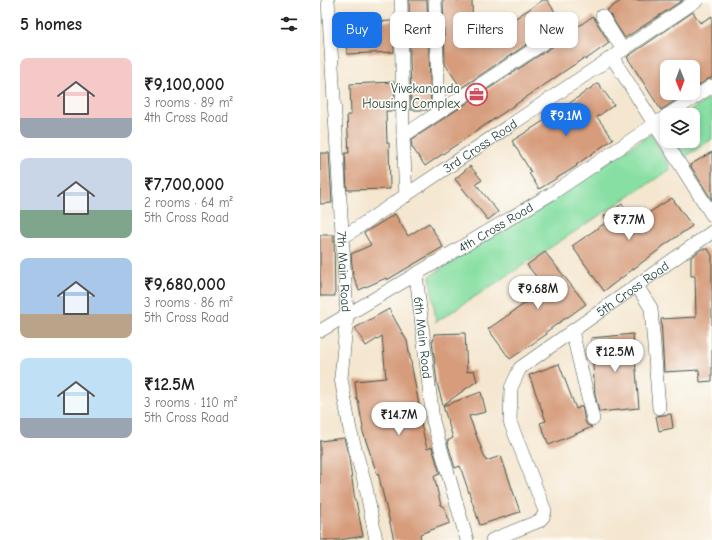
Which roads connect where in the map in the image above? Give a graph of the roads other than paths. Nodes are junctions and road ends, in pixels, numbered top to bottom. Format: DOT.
graph roads {
  1 [pos="328,0"];
  2 [pos="401,0"];
  3 [pos="435,0"];
  4 [pos="697,0"];
  5 [pos="602,16"];
  6 [pos="536,48"];
  7 [pos="623,50"];
  8 [pos="612,57"];
  9 [pos="712,86"];
  10 [pos="680,108"];
  11 [pos="439,112"];
  12 [pos="660,121"];
  13 [pos="654,124"];
  14 [pos="403,136"];
  15 [pos="406,196"];
  16 [pos="712,215"];
  17 [pos="712,232"];
  18 [pos="342,238"];
  19 [pos="416,274"];
  20 [pos="636,286"];
  21 [pos="347,315"];
  22 [pos="320,331"];
  23 [pos="572,331"];
  24 [pos="659,408"];
  25 [pos="593,419"];
  26 [pos="376,540"];
  27 [pos="467,540"];
  28 [pos="492,540"];
  1 -- 18 [label="street, 7th Main Road"];
  2 -- 14 [label="street"];
  3 -- 11 [label="street"];
  4 -- 7 [label="street, 3rd Cross Road"];
  5 -- 7 [label="street"];
  6 -- 11 [label="street"];
  7 -- 8 [label="street, 3rd Cross Road"];
  8 -- 13 [label="street"];
  8 -- 15 [label="street, 3rd Cross Road"];
  9 -- 10 [label="street, 4th Cross Road"];
  11 -- 14 [label="street"];
  12 -- 13 [label="street, 4th Cross Road"];
  13 -- 16 [label="street"];
  13 -- 19 [label="street, 4th Cross Road"];
  14 -- 15 [label="street"];
  15 -- 18 [label="street, 3rd Cross Road"];
  17 -- 20 [label="street, 5th Cross Road"];
  18 -- 21 [label="street, 7th Main Road"];
  19 -- 21 [label="street, 4th Cross Road"];
  19 -- 27 [label="street, 6th Main Road"];
  20 -- 23 [label="street, 5th Cross Road"];
  20 -- 24 [label="street"];
  21 -- 22 [label="street, 4th Cross Road"];
  21 -- 26 [label="street, 7th Main Road"];
  23 -- 25 [label="street"];
  23 -- 28 [label="street, 5th Cross Road"];
}
